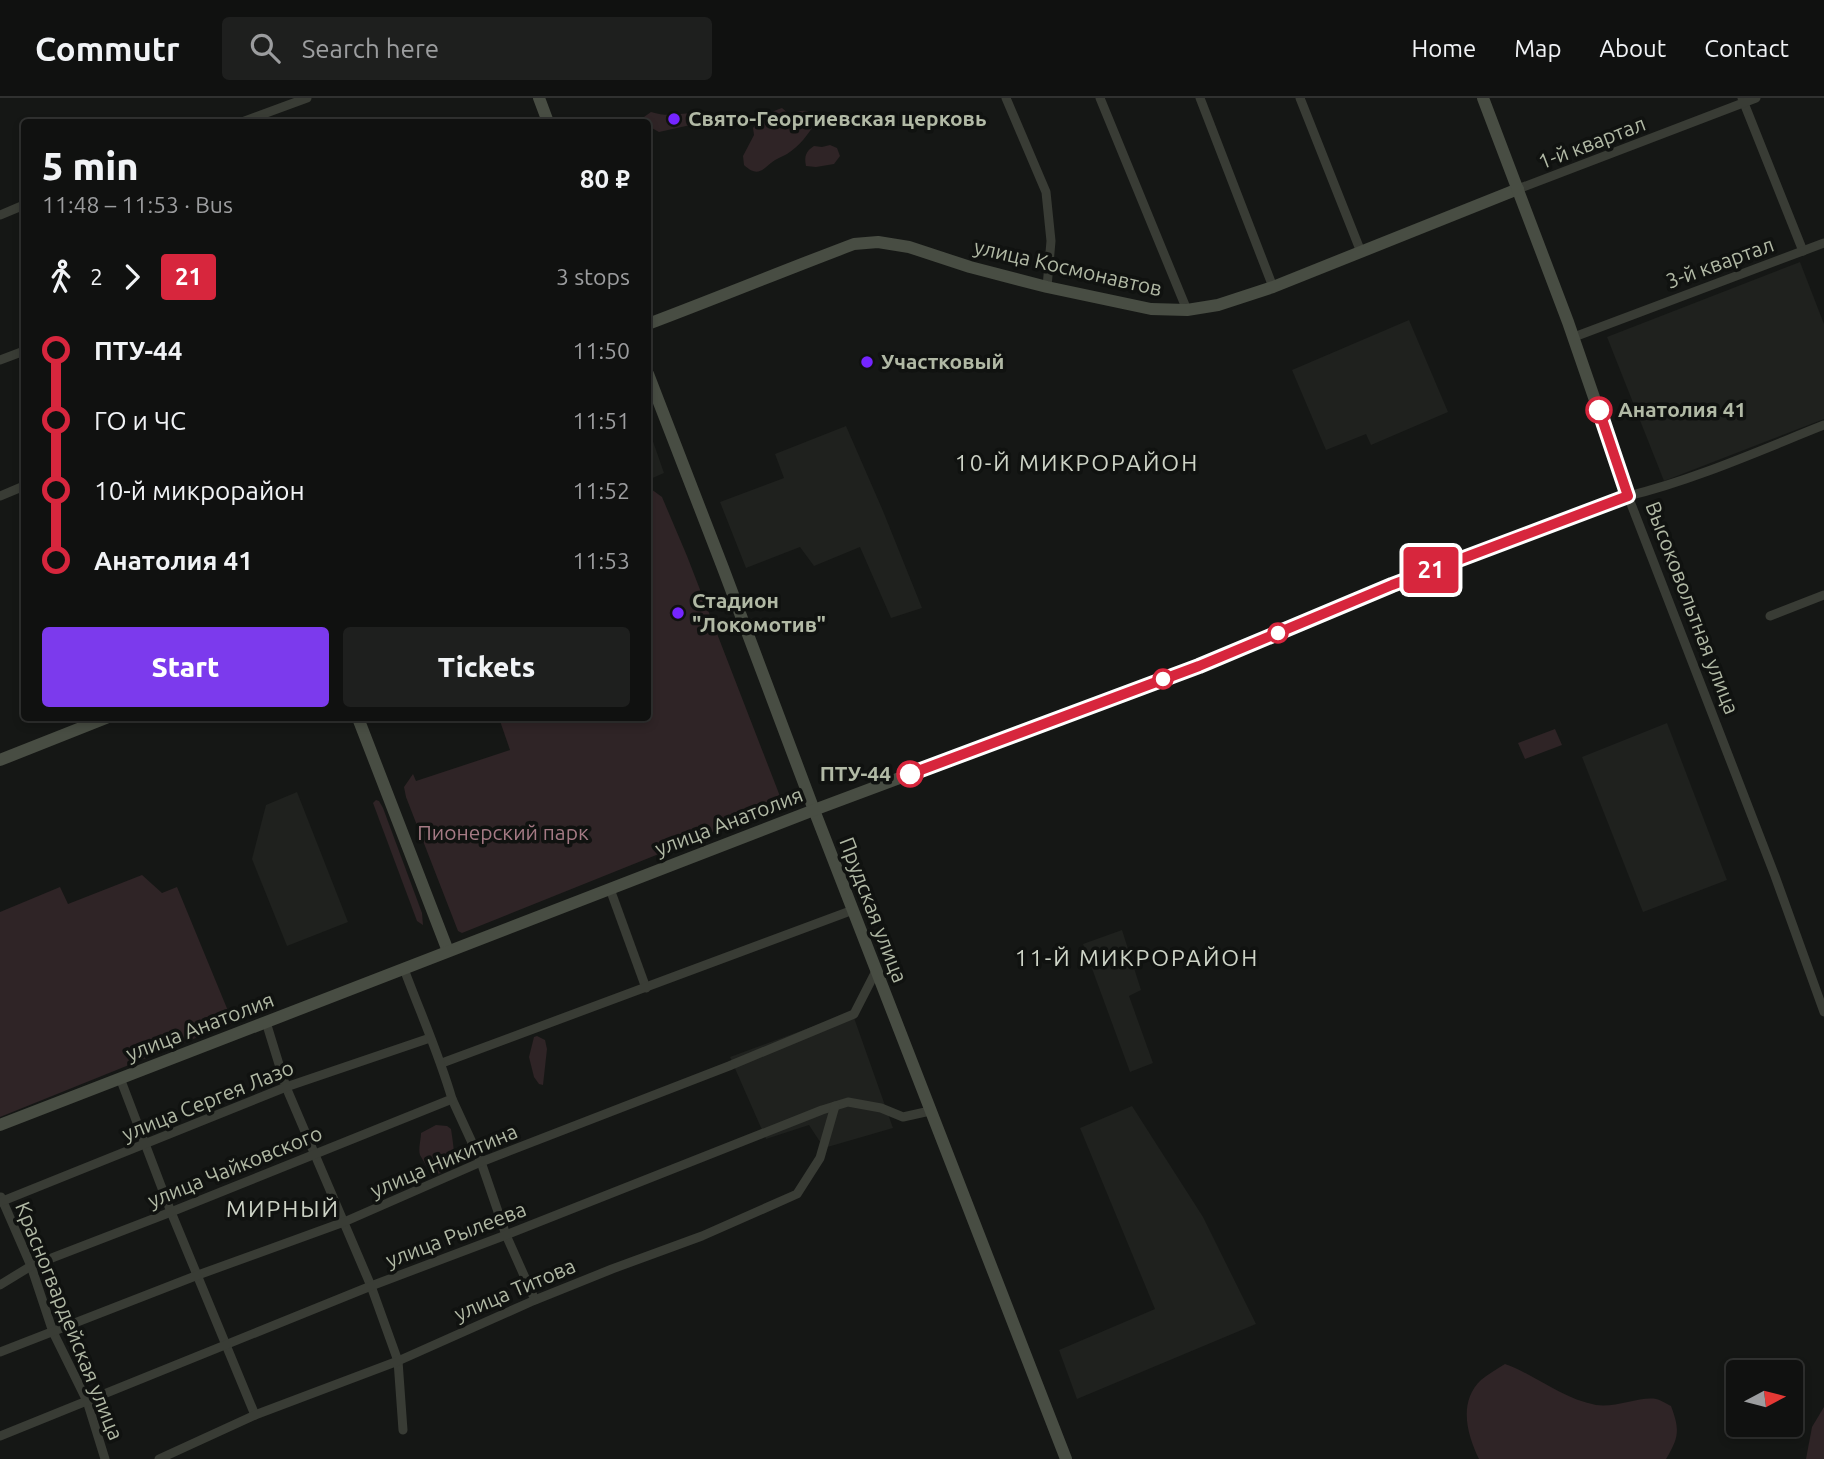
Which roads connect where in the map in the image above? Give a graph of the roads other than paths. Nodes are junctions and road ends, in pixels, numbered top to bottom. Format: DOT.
graph roads {
  1 [pos="307,98"];
  2 [pos="539,98"];
  3 [pos="1006,98"];
  4 [pos="1100,98"];
  5 [pos="1200,98"];
  6 [pos="1300,98"];
  7 [pos="1483,98"];
  8 [pos="1756,98"];
  9 [pos="1743,101"];
  10 [pos="250,119"];
  11 [pos="547,119"];
  12 [pos="1518,189"];
  13 [pos="21,206"];
  14 [pos="0,215"];
  15 [pos="1824,243"];
  16 [pos="1803,251"];
  17 [pos="1360,252"];
  18 [pos="1047,287"];
  19 [pos="1273,287"];
  20 [pos="1187,310"];
  21 [pos="651,323"];
  22 [pos="1574,337"];
  23 [pos="21,352"];
  24 [pos="0,360"];
  25 [pos="651,382"];
  26 [pos="1824,425"];
  27 [pos="0,483"];
  28 [pos="21,487"];
  29 [pos="12,491"];
  30 [pos="0,496"];
  31 [pos="1628,496"];
  32 [pos="1824,595"];
  33 [pos="1770,616"];
  34 [pos="98,721"];
  35 [pos="359,721"];
  36 [pos="0,760"];
  37 [pos="814,810"];
  38 [pos="610,889"];
  39 [pos="853,910"];
  40 [pos="448,951"];
  41 [pos="404,969"];
  42 [pos="876,971"];
  43 [pos="646,988"];
  44 [pos="1824,1012"];
  45 [pos="266,1023"];
  46 [pos="430,1038"];
  47 [pos="442,1063"];
  48 [pos="120,1079"];
  49 [pos="286,1087"];
  50 [pos="452,1099"];
  51 [pos="835,1106"];
  52 [pos="930,1111"];
  53 [pos="0,1125"];
  54 [pos="145,1144"];
  55 [pos="314,1154"];
  56 [pos="481,1162"];
  57 [pos="1,1199"];
  58 [pos="172,1212"];
  59 [pos="345,1222"];
  60 [pos="506,1235"];
  61 [pos="31,1266"];
  62 [pos="198,1276"];
  63 [pos="0,1285"];
  64 [pos="371,1286"];
  65 [pos="534,1300"];
  66 [pos="53,1332"];
  67 [pos="226,1344"];
  68 [pos="0,1352"];
  69 [pos="398,1361"];
  70 [pos="87,1401"];
  71 [pos="255,1415"];
  72 [pos="403,1430"];
  73 [pos="0,1436"];
  74 [pos="106,1459"];
  75 [pos="159,1459"];
  76 [pos="1066,1459"];
  1 -- 10 [label="street"];
  2 -- 11 [label="street"];
  3 -- 18 [label="street"];
  4 -- 20 [label="street"];
  5 -- 19 [label="street"];
  6 -- 17 [label="street"];
  7 -- 12 [label="street, Высоковольтная улица"];
  8 -- 9 [label="street, 1-й квартал"];
  9 -- 12 [label="street, 1-й квартал"];
  9 -- 16 [label="street, 3-й квартал"];
  12 -- 17 [label="street, улица Космонавтов"];
  12 -- 22 [label="street, Высоковольтная улица"];
  13 -- 14 [label="street"];
  15 -- 16 [label="street"];
  16 -- 22 [label="street, 3-й квартал"];
  17 -- 19 [label="street, улица Космонавтов"];
  18 -- 20 [label="street, улица Космонавтов"];
  18 -- 21 [label="street, улица Космонавтов"];
  19 -- 20 [label="street, улица Космонавтов"];
  22 -- 31 [label="street, Высоковольтная улица"];
  23 -- 24 [label="street"];
  25 -- 37 [label="street, Прудская улица"];
  26 -- 31 [label="street"];
  27 -- 29 [label="street"];
  28 -- 29 [label="street"];
  29 -- 30 [label="street"];
  31 -- 37 [label="street, улица Анатолия"];
  31 -- 44 [label="street, Высоковольтная улица"];
  32 -- 33 [label="street"];
  34 -- 36 [label="street"];
  35 -- 40 [label="street"];
  37 -- 38 [label="street, улица Анатолия"];
  37 -- 39 [label="street, Прудская улица"];
  38 -- 40 [label="street, улица Анатолия"];
  38 -- 43 [label="street"];
  39 -- 42 [label="street, Прудская улица"];
  39 -- 43 [label="street"];
  40 -- 41 [label="street, улица Анатолия"];
  41 -- 45 [label="street, улица Анатолия"];
  41 -- 46 [label="street"];
  42 -- 52 [label="street, Прудская улица"];
  42 -- 56 [label="street, улица Никитина"];
  43 -- 47 [label="street"];
  45 -- 48 [label="street, улица Анатолия"];
  45 -- 49 [label="street"];
  46 -- 47 [label="street"];
  46 -- 49 [label="street, улица Сергея Лазо"];
  47 -- 50 [label="street"];
  48 -- 53 [label="street, улица Анатолия"];
  48 -- 54 [label="street"];
  49 -- 54 [label="street, улица Сергея Лазо"];
  49 -- 55 [label="street"];
  50 -- 55 [label="street, улица Чайковского"];
  50 -- 56 [label="street"];
  51 -- 52 [label="street, улица Рылеева"];
  51 -- 60 [label="street, улица Рылеева"];
  51 -- 65 [label="street, улица Титова"];
  52 -- 76 [label="street, Прудская улица"];
  54 -- 57 [label="street, улица Сергея Лазо"];
  54 -- 58 [label="street"];
  55 -- 58 [label="street, улица Чайковского"];
  55 -- 59 [label="street"];
  56 -- 59 [label="street, улица Никитина"];
  56 -- 60 [label="street"];
  57 -- 61 [label="street, Красногвардейская улица"];
  58 -- 61 [label="street, улица Чайковского"];
  58 -- 62 [label="street"];
  59 -- 62 [label="street, улица Никитина"];
  59 -- 64 [label="street"];
  60 -- 64 [label="street, улица Рылеева"];
  60 -- 65 [label="street"];
  61 -- 63 [label="street, улица Чайковского"];
  61 -- 66 [label="street, Красногвардейская улица"];
  62 -- 66 [label="street, улица Никитина"];
  62 -- 67 [label="street"];
  64 -- 67 [label="street, улица Рылеева"];
  64 -- 69 [label="street"];
  65 -- 69 [label="street, улица Титова"];
  66 -- 68 [label="street, улица Никитина"];
  66 -- 70 [label="street, Красногвардейская улица"];
  67 -- 70 [label="street, улица Рылеева"];
  67 -- 71 [label="street"];
  69 -- 71 [label="street, улица Титова"];
  69 -- 72 [label="street"];
  70 -- 73 [label="street, улица Рылеева"];
  70 -- 74 [label="street, Красногвардейская улица"];
  71 -- 75 [label="street, улица Титова"];
}
